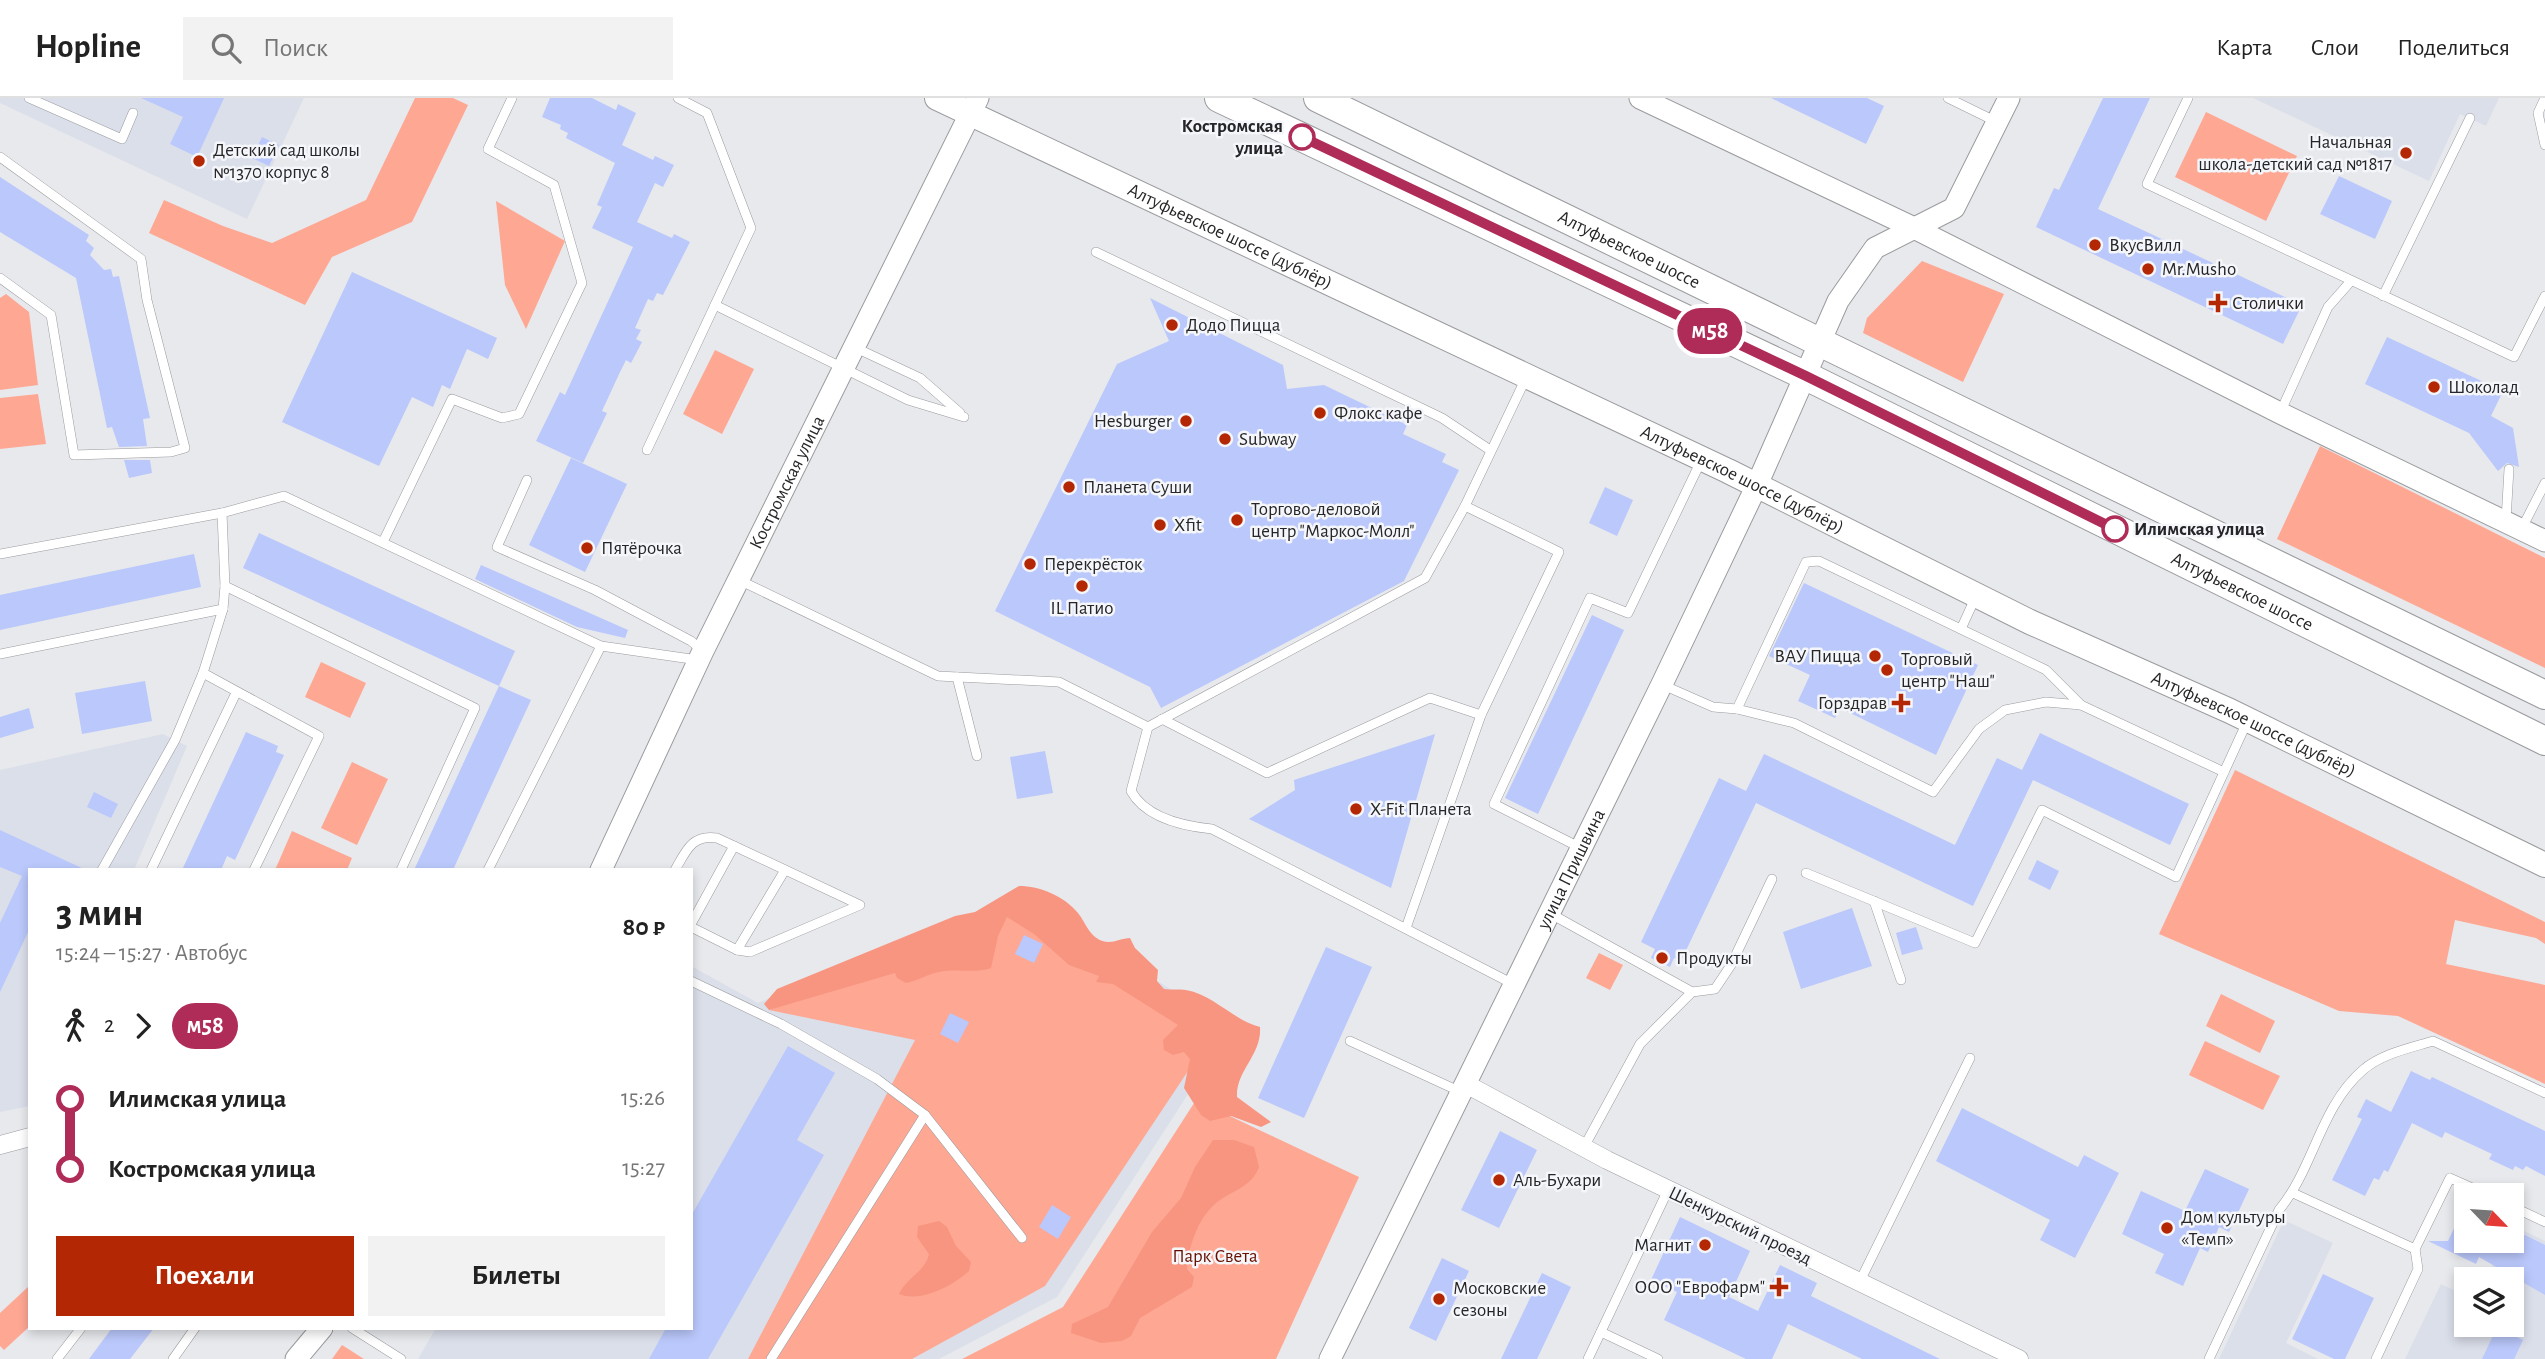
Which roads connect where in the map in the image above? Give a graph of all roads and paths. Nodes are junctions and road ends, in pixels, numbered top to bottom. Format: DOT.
graph roads {
  1 [pos="29,98"];
  2 [pos="512,98"];
  3 [pos="678,98"];
  4 [pos="937,98"];
  5 [pos="1219,98"];
  6 [pos="1318,98"];
  7 [pos="1640,98"];
  8 [pos="1948,98"];
  9 [pos="2188,98"];
  10 [pos="2545,98"];
  11 [pos="1667,104"];
  12 [pos="974,106"];
  13 [pos="2002,106"];
  14 [pos="133,113"];
  15 [pos="2470,118"];
  16 [pos="2545,145"];
  17 [pos="0,157"];
  18 [pos="1954,208"];
  19 [pos="1914,228"];
  20 [pos="1096,252"];
  21 [pos="1962,253"];
  22 [pos="0,278"];
  23 [pos="2351,281"];
  24 [pos="2383,296"];
  25 [pos="2545,296"];
  26 [pos="715,305"];
  27 [pos="1820,340"];
  28 [pos="856,348"];
  29 [pos="845,369"];
  30 [pos="1806,376"];
  31 [pos="1527,377"];
  32 [pos="2280,413"];
  33 [pos="647,450"];
  34 [pos="1490,450"];
  35 [pos="1702,459"];
  36 [pos="2509,469"];
  37 [pos="527,480"];
  38 [pos="2545,483"];
  39 [pos="1756,487"];
  40 [pos="1465,506"];
  41 [pos="222,513"];
  42 [pos="2513,526"];
  43 [pos="2545,541"];
  44 [pos="383,542"];
  45 [pos="0,554"];
  46 [pos="739,580"];
  47 [pos="225,586"];
  48 [pos="1976,595"];
  49 [pos="223,609"];
  50 [pos="1961,629"];
  51 [pos="600,646"];
  52 [pos="0,654"];
  53 [pos="700,655"];
  54 [pos="204,673"];
  55 [pos="957,677"];
  56 [pos="1662,684"];
  57 [pos="236,693"];
  58 [pos="2545,695"];
  59 [pos="2081,705"];
  60 [pos="1737,709"];
  61 [pos="1481,715"];
  62 [pos="1162,719"];
  63 [pos="2248,719"];
  64 [pos="1148,727"];
  65 [pos="2545,741"];
  66 [pos="977,756"];
  67 [pos="2224,772"];
  68 [pos="734,846"];
  69 [pos="1582,848"];
  70 [pos="2545,865"];
  71 [pos="103,868"];
  72 [pos="152,868"];
  73 [pos="255,868"];
  74 [pos="402,868"];
  75 [pos="489,868"];
  76 [pos="602,868"];
  77 [pos="676,868"];
  78 [pos="785,870"];
  79 [pos="1806,873"];
  80 [pos="1772,879"];
  81 [pos="1874,901"];
  82 [pos="1549,913"];
  83 [pos="693,922"];
  84 [pos="693,927"];
  85 [pos="1406,928"];
  86 [pos="737,950"];
  87 [pos="1901,981"];
  88 [pos="693,982"];
  89 [pos="1514,985"];
  90 [pos="1692,992"];
  91 [pos="1350,1041"];
  92 [pos="1970,1058"];
  93 [pos="1464,1088"];
  94 [pos="2545,1093"];
  95 [pos="925,1115"];
  96 [pos="28,1138"];
  97 [pos="0,1145"];
  98 [pos="1584,1147"];
  99 [pos="2462,1183"];
  100 [pos="1668,1190"];
  101 [pos="2293,1193"];
  102 [pos="2524,1212"];
  103 [pos="2545,1222"];
  104 [pos="1022,1238"];
  105 [pos="2415,1249"];
  106 [pos="1859,1284"];
  107 [pos="79,1330"];
  108 [pos="194,1330"];
  109 [pos="320,1330"];
  110 [pos="355,1330"];
  111 [pos="1601,1332"];
  112 [pos="57,1359"];
  113 [pos="173,1359"];
  114 [pos="296,1359"];
  115 [pos="401,1359"];
  116 [pos="771,1359"];
  117 [pos="1330,1359"];
  118 [pos="1588,1359"];
  119 [pos="1658,1359"];
  120 [pos="2019,1359"];
  121 [pos="2209,1359"];
  122 [pos="2376,1359"];
  1 -- 14 [label="lane"];
  2 -- 44 [label="lane"];
  3 -- 26 [label="lane"];
  4 -- 12 [label="main road, Алтуфьевское шоссе (дублёр)"];
  5 -- 30 [label="main road, Алтуфьевское шоссе"];
  6 -- 27 [label="main road, Алтуфьевское шоссе"];
  7 -- 11 [label="street"];
  8 -- 13 [label="lane"];
  9 -- 23 [label="lane"];
  10 -- 16 [label="lane"];
  11 -- 19 [label="street"];
  12 -- 28 [label="street, Костромская улица"];
  12 -- 31 [label="main road, Алтуфьевское шоссе (дублёр)"];
  13 -- 18 [label="street"];
  15 -- 24 [label="lane"];
  17 -- 22 [label="lane"];
  18 -- 19 [label="street"];
  18 -- 21 [label="street"];
  19 -- 21 [label="street"];
  19 -- 27 [label="street"];
  20 -- 34 [label="lane"];
  21 -- 32 [label="street"];
  23 -- 24 [label="lane"];
  23 -- 32 [label="lane"];
  24 -- 25 [label="lane"];
  26 -- 29 [label="lane"];
  26 -- 33 [label="lane"];
  27 -- 30 [label="street"];
  27 -- 58 [label="main road, Алтуфьевское шоссе"];
  28 -- 29 [label="street, Костромская улица"];
  28 -- 29 [label="lane"];
  29 -- 46 [label="street, Костромская улица"];
  30 -- 39 [label="street, улица Пришвина"];
  30 -- 65 [label="main road, Алтуфьевское шоссе"];
  31 -- 34 [label="lane"];
  31 -- 35 [label="main road, Алтуфьевское шоссе (дублёр)"];
  32 -- 42 [label="street"];
  34 -- 40 [label="lane"];
  35 -- 39 [label="main road, Алтуфьевское шоссе (дублёр)"];
  35 -- 69 [label="lane"];
  36 -- 42 [label="lane"];
  37 -- 53 [label="lane"];
  38 -- 42 [label="lane"];
  39 -- 48 [label="main road, Алтуфьевское шоссе (дублёр)"];
  39 -- 56 [label="street, улица Пришвина"];
  40 -- 61 [label="lane"];
  40 -- 62 [label="lane"];
  41 -- 44 [label="lane"];
  41 -- 45 [label="lane"];
  41 -- 47 [label="lane"];
  42 -- 43 [label="street"];
  44 -- 51 [label="lane"];
  46 -- 53 [label="street, Костромская улица"];
  46 -- 55 [label="lane"];
  47 -- 49 [label="lane"];
  47 -- 74 [label="lane"];
  48 -- 50 [label="lane"];
  48 -- 63 [label="main road, Алтуфьевское шоссе (дублёр)"];
  49 -- 52 [label="lane"];
  49 -- 54 [label="lane"];
  50 -- 59 [label="lane"];
  50 -- 60 [label="lane"];
  51 -- 53 [label="lane"];
  51 -- 75 [label="lane"];
  53 -- 76 [label="street, Костромская улица"];
  54 -- 57 [label="lane"];
  54 -- 71 [label="lane"];
  55 -- 64 [label="lane"];
  55 -- 66 [label="lane"];
  56 -- 60 [label="lane"];
  56 -- 69 [label="street, улица Пришвина"];
  57 -- 72 [label="lane"];
  57 -- 73 [label="lane"];
  59 -- 60 [label="lane"];
  59 -- 67 [label="lane"];
  61 -- 62 [label="lane"];
  61 -- 85 [label="lane"];
  62 -- 64 [label="lane"];
  63 -- 67 [label="lane"];
  63 -- 70 [label="main road, Алтуфьевское шоссе (дублёр)"];
  64 -- 85 [label="lane"];
  67 -- 81 [label="lane"];
  68 -- 77 [label="lane"];
  68 -- 78 [label="lane"];
  68 -- 83 [label="lane"];
  69 -- 82 [label="street, улица Пришвина"];
  78 -- 86 [label="lane"];
  78 -- 86 [label="lane"];
  79 -- 81 [label="lane"];
  80 -- 90 [label="lane"];
  81 -- 87 [label="lane"];
  82 -- 89 [label="street, улица Пришвина"];
  82 -- 90 [label="lane"];
  84 -- 86 [label="lane"];
  85 -- 89 [label="lane"];
  88 -- 95 [label="lane"];
  89 -- 93 [label="street, улица Пришвина"];
  90 -- 98 [label="lane"];
  91 -- 93 [label="lane"];
  92 -- 106 [label="lane"];
  93 -- 98 [label="street, Шенкурский проезд"];
  93 -- 117 [label="street, улица Пришвина"];
  94 -- 101 [label="lane"];
  95 -- 104 [label="lane"];
  95 -- 116 [label="lane"];
  96 -- 97 [label="street"];
  98 -- 100 [label="street, Шенкурский проезд"];
  99 -- 105 [label="lane"];
  100 -- 106 [label="street, Шенкурский проезд"];
  100 -- 111 [label="lane"];
  101 -- 105 [label="lane"];
  101 -- 121 [label="lane"];
  102 -- 103 [label="lane"];
  105 -- 122 [label="lane"];
  106 -- 120 [label="street, Шенкурский проезд"];
  107 -- 112 [label="lane"];
  108 -- 113 [label="lane"];
  109 -- 114 [label="street"];
  110 -- 115 [label="lane"];
  111 -- 118 [label="lane"];
  111 -- 119 [label="lane"];
}
